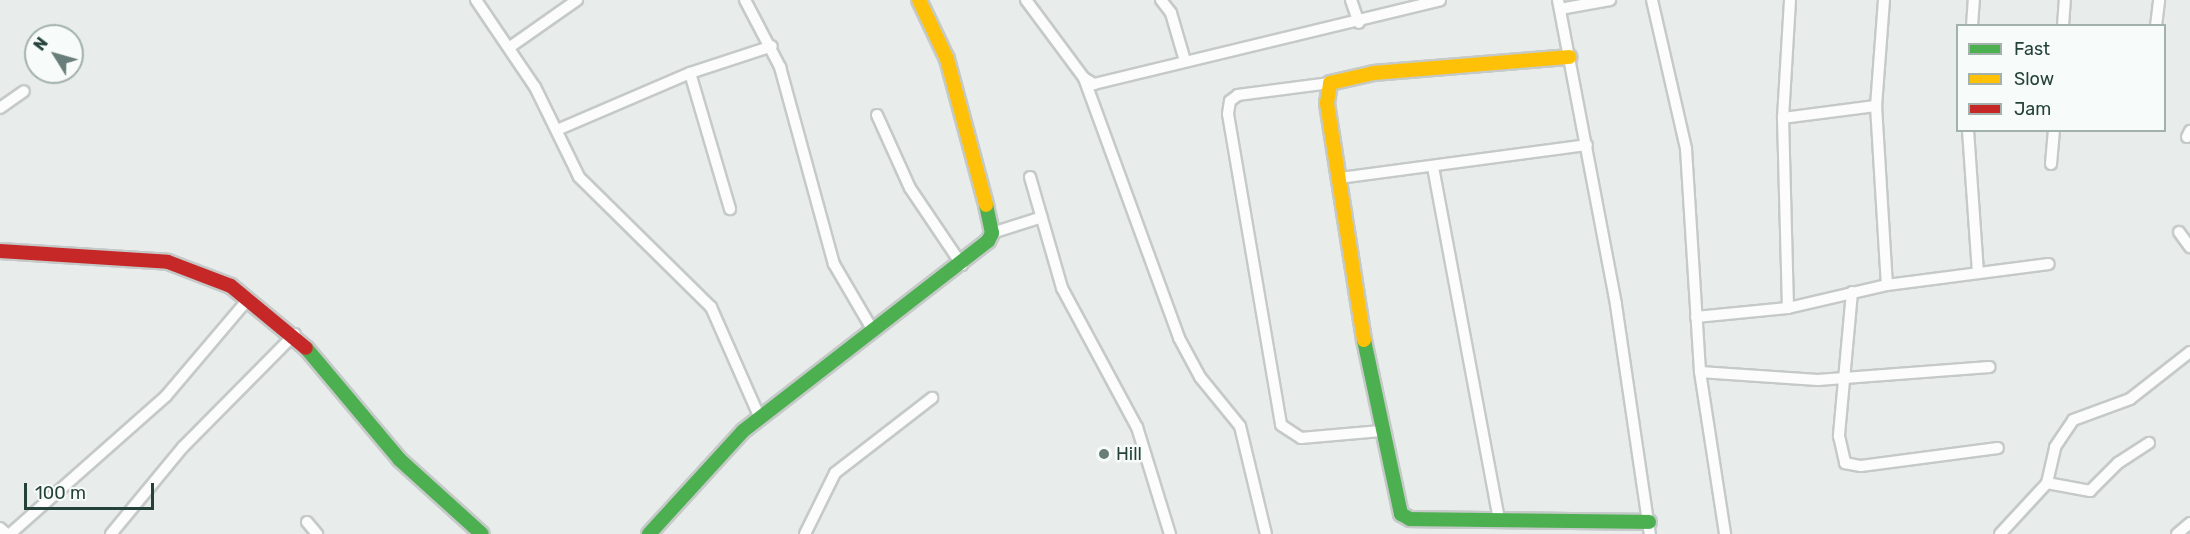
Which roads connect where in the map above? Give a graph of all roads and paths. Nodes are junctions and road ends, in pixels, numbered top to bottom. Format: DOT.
graph roads {
  1 [pos="476,0"];
  2 [pos="577,0"];
  3 [pos="745,0"];
  4 [pos="919,0"];
  5 [pos="1026,0"];
  6 [pos="1161,0"];
  7 [pos="1351,0"];
  8 [pos="1440,0"];
  9 [pos="1610,0"];
  10 [pos="1652,0"];
  11 [pos="1790,0"];
  12 [pos="1884,0"];
  13 [pos="1974,0"];
  14 [pos="2065,0"];
  15 [pos="2159,0"];
  16 [pos="1559,4"];
  17 [pos="1359,23"];
  18 [pos="1972,24"];
  19 [pos="2063,24"];
  20 [pos="2156,24"];
  21 [pos="772,46"];
  22 [pos="510,47"];
  23 [pos="1569,57"];
  24 [pos="1185,61"];
  25 [pos="690,73"];
  26 [pos="1084,78"];
  27 [pos="1330,83"];
  28 [pos="24,91"];
  29 [pos="1876,106"];
  30 [pos="0,108"];
  31 [pos="877,116"];
  32 [pos="1783,118"];
  33 [pos="557,130"];
  34 [pos="1968,132"];
  35 [pos="2054,132"];
  36 [pos="1587,145"];
  37 [pos="2051,165"];
  38 [pos="1433,167"];
  39 [pos="1030,177"];
  40 [pos="1340,178"];
  41 [pos="730,209"];
  42 [pos="1042,217"];
  43 [pos="2179,232"];
  44 [pos="992,233"];
  45 [pos="2190,247"];
  46 [pos="0,251"];
  47 [pos="2049,264"];
  48 [pos="962,265"];
  49 [pos="1978,273"];
  50 [pos="1887,285"];
  51 [pos="1852,292"];
  52 [pos="249,298"];
  53 [pos="1788,308"];
  54 [pos="1696,317"];
  55 [pos="872,329"];
  56 [pos="294,334"];
  57 [pos="2190,352"];
  58 [pos="1990,367"];
  59 [pos="1700,372"];
  60 [pos="1846,375"];
  61 [pos="932,398"];
  62 [pos="760,418"];
  63 [pos="1381,431"];
  64 [pos="2149,443"];
  65 [pos="1998,448"];
  66 [pos="2047,483"];
  67 [pos="1498,520"];
  68 [pos="307,522"];
  69 [pos="2190,523"];
  70 [pos="0,528"];
  71 [pos="1649,528"];
  72 [pos="8,534"];
  73 [pos="111,534"];
  74 [pos="316,534"];
  75 [pos="482,534"];
  76 [pos="649,534"];
  77 [pos="805,534"];
  78 [pos="1170,534"];
  79 [pos="1266,534"];
  80 [pos="1725,534"];
  81 [pos="2000,534"];
  82 [pos="2177,534"];
  1 -- 22 [label="street"];
  2 -- 22 [label="street"];
  3 -- 21 [label="street"];
  4 -- 44 [label="street"];
  5 -- 26 [label="street"];
  6 -- 24 [label="street"];
  7 -- 17 [label="street"];
  8 -- 17 [label="street"];
  9 -- 16 [label="street"];
  10 -- 54 [label="street"];
  11 -- 32 [label="street"];
  12 -- 29 [label="street"];
  13 -- 18 [label="street"];
  14 -- 19 [label="street"];
  15 -- 20 [label="street"];
  16 -- 23 [label="street"];
  17 -- 24 [label="street"];
  21 -- 25 [label="street"];
  21 -- 55 [label="street"];
  22 -- 33 [label="street"];
  23 -- 27 [label="street"];
  23 -- 36 [label="street"];
  24 -- 26 [label="street"];
  25 -- 33 [label="street"];
  25 -- 41 [label="street"];
  26 -- 79 [label="street"];
  27 -- 40 [label="street"];
  27 -- 63 [label="street"];
  28 -- 30 [label="street"];
  29 -- 32 [label="street"];
  29 -- 50 [label="street"];
  31 -- 48 [label="street"];
  32 -- 53 [label="street"];
  33 -- 62 [label="street"];
  34 -- 49 [label="street"];
  35 -- 37 [label="street"];
  36 -- 38 [label="street"];
  36 -- 71 [label="street"];
  38 -- 40 [label="street"];
  38 -- 67 [label="street"];
  39 -- 42 [label="street"];
  40 -- 63 [label="street"];
  42 -- 44 [label="street"];
  42 -- 78 [label="street"];
  43 -- 45 [label="street"];
  44 -- 48 [label="street"];
  46 -- 52 [label="street"];
  47 -- 49 [label="street"];
  48 -- 55 [label="street"];
  49 -- 50 [label="street"];
  50 -- 51 [label="street"];
  51 -- 53 [label="street"];
  51 -- 60 [label="street"];
  52 -- 56 [label="street"];
  52 -- 72 [label="street"];
  53 -- 54 [label="street"];
  54 -- 59 [label="street"];
  55 -- 62 [label="street"];
  56 -- 73 [label="street"];
  56 -- 75 [label="street"];
  57 -- 66 [label="street"];
  58 -- 60 [label="street"];
  59 -- 60 [label="street"];
  59 -- 80 [label="street"];
  60 -- 65 [label="street"];
  61 -- 77 [label="street"];
  62 -- 76 [label="street"];
  63 -- 67 [label="street"];
  64 -- 66 [label="street"];
  66 -- 81 [label="street"];
  67 -- 71 [label="street"];
  68 -- 74 [label="street"];
  69 -- 82 [label="street"];
  70 -- 72 [label="street"];
}
